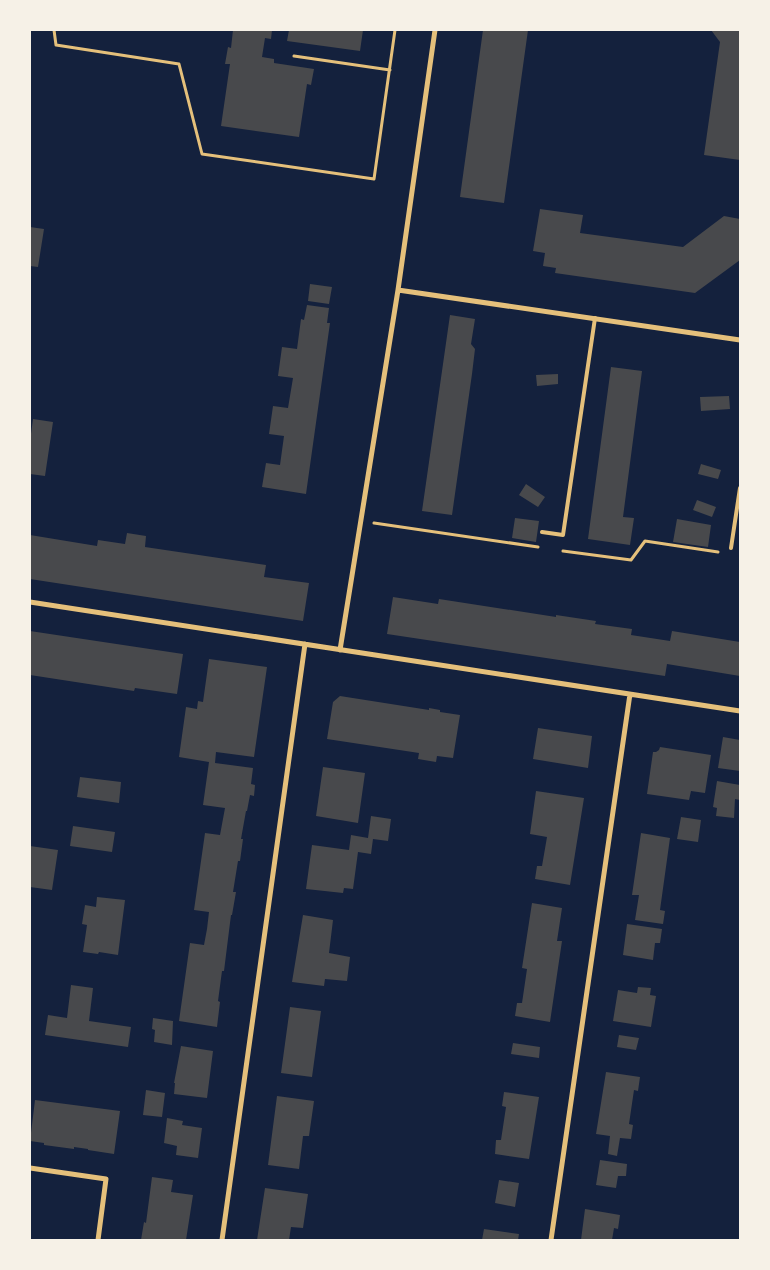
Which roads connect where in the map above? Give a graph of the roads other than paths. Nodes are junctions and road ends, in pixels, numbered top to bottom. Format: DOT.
graph roads {
  1 [pos="434,30"];
  2 [pos="398,290"];
  3 [pos="596,318"];
  4 [pos="740,340"];
  5 [pos="740,488"];
  6 [pos="542,532"];
  7 [pos="731,548"];
  8 [pos="30,602"];
  9 [pos="305,644"];
  10 [pos="340,650"];
  11 [pos="630,694"];
  12 [pos="740,711"];
  13 [pos="30,1168"];
  14 [pos="98,1240"];
  15 [pos="222,1240"];
  16 [pos="550,1240"];
  1 -- 2 [label="street"];
  2 -- 3 [label="street"];
  2 -- 10 [label="street"];
  3 -- 4 [label="street"];
  3 -- 6 [label="lane"];
  5 -- 7 [label="lane"];
  8 -- 9 [label="street"];
  9 -- 10 [label="street"];
  9 -- 15 [label="street"];
  10 -- 11 [label="street"];
  11 -- 12 [label="street"];
  11 -- 16 [label="street"];
  13 -- 14 [label="street"];
}
